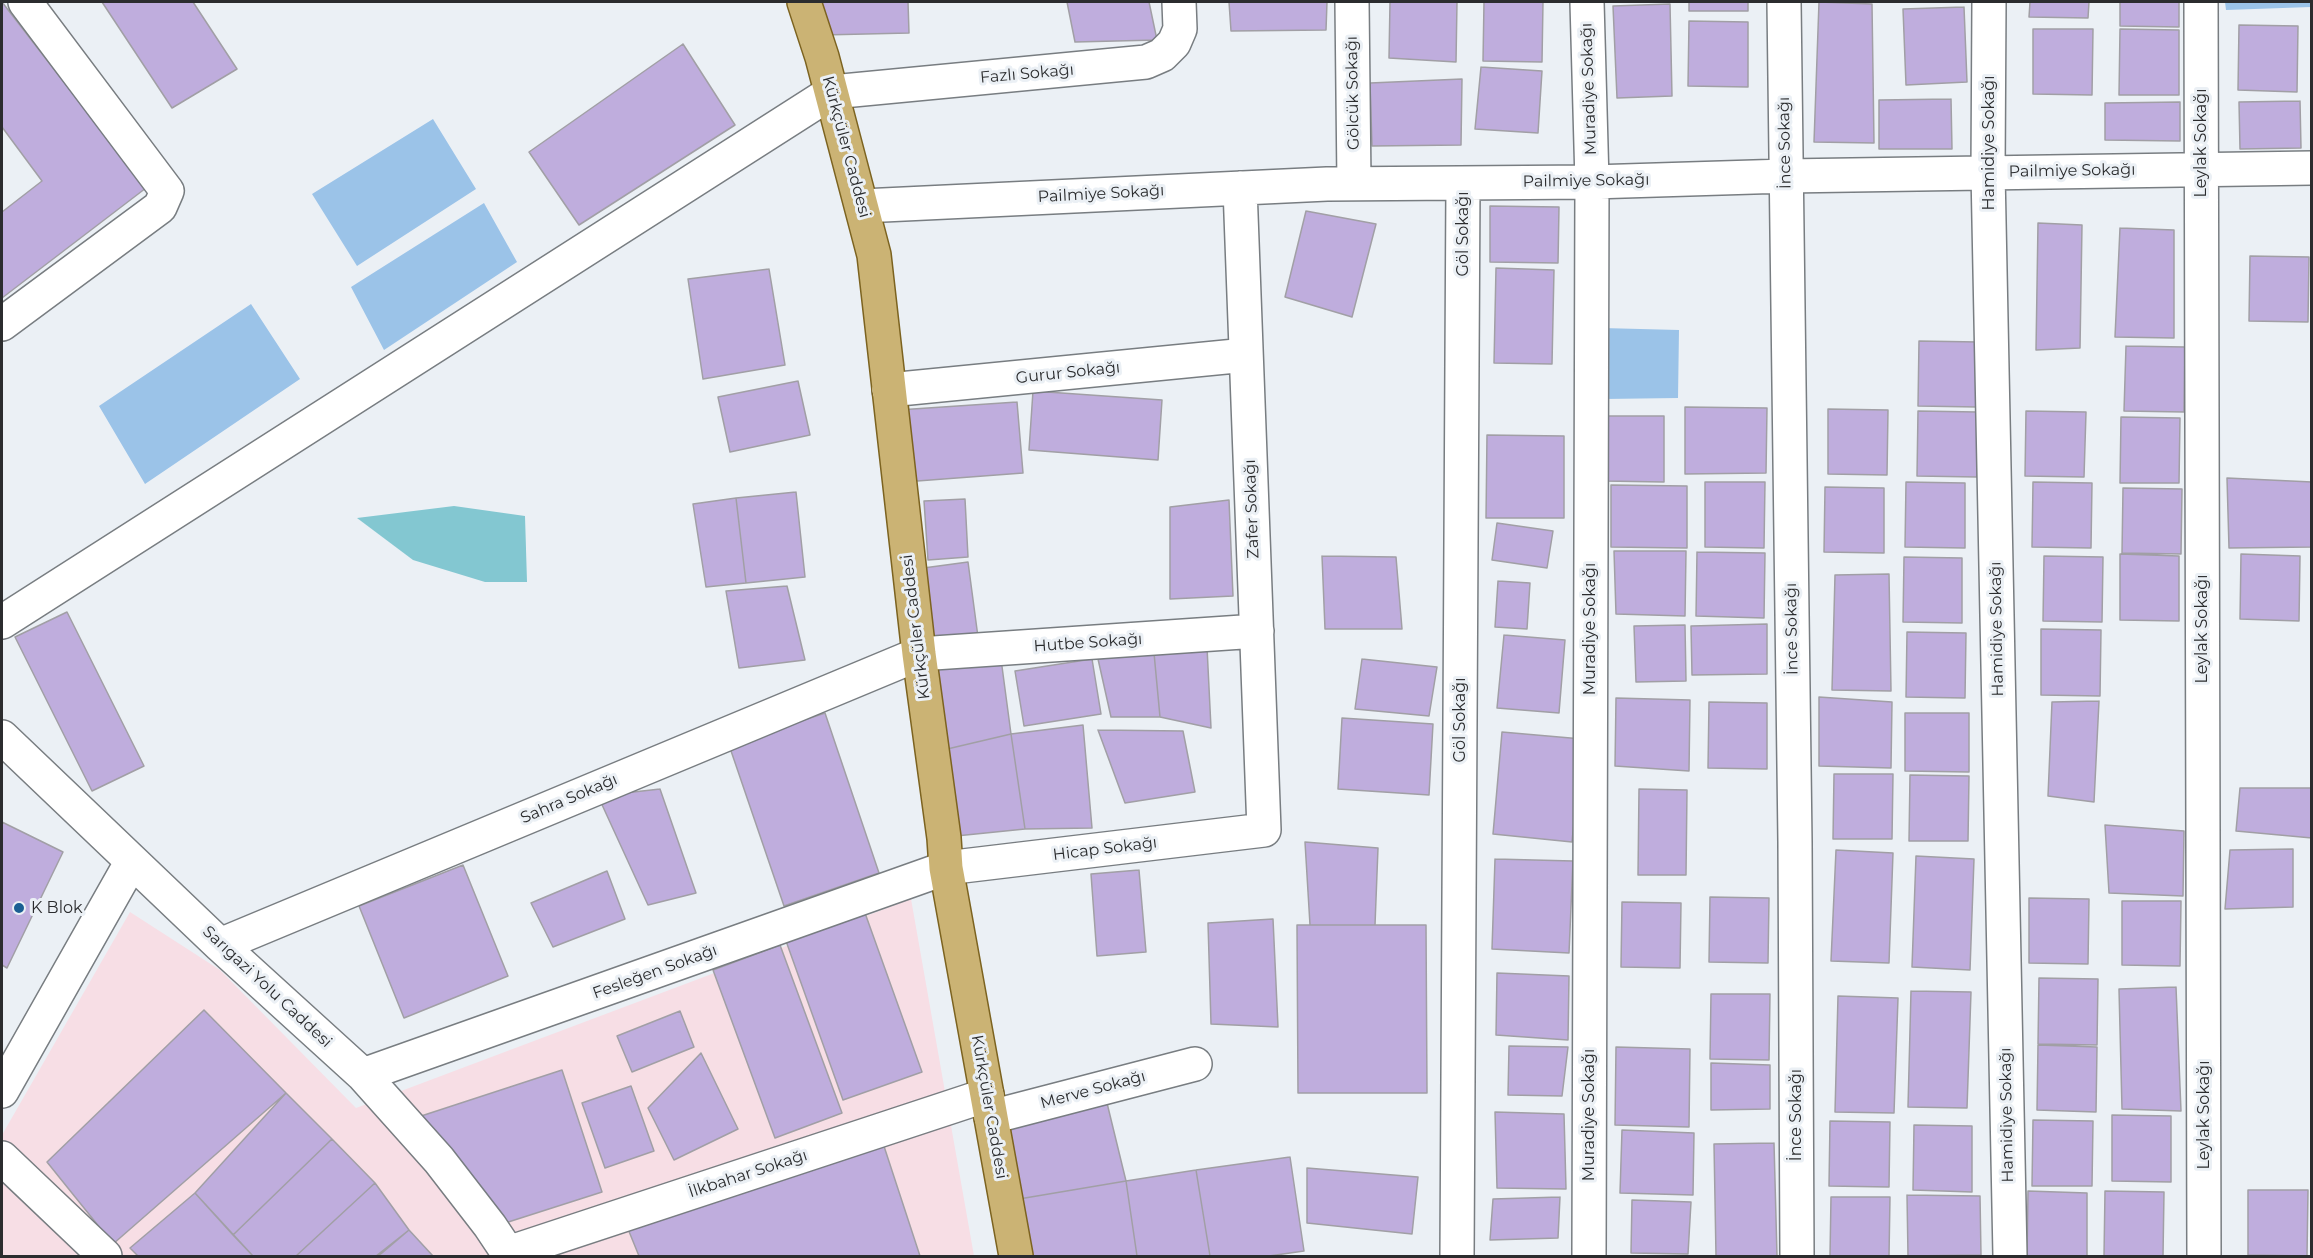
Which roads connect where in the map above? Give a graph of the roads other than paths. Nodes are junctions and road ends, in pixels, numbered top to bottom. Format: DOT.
graph roads {
  1 [pos="25,2"];
  2 [pos="804,2"];
  3 [pos="1179,2"];
  4 [pos="1352,2"];
  5 [pos="1587,2"];
  6 [pos="1784,2"];
  7 [pos="1989,2"];
  8 [pos="2201,2"];
  9 [pos="832,92"];
  10 [pos="2312,168"];
  11 [pos="2201,169"];
  12 [pos="1988,172"];
  13 [pos="1786,176"];
  14 [pos="1592,182"];
  15 [pos="1463,183"];
  16 [pos="1354,184"];
  17 [pos="1240,188"];
  18 [pos="862,206"];
  19 [pos="2,324"];
  20 [pos="1246,355"];
  21 [pos="890,390"];
  22 [pos="2,622"];
  23 [pos="1257,631"];
  24 [pos="919,654"];
  25 [pos="2,737"];
  26 [pos="1264,831"];
  27 [pos="132,861"];
  28 [pos="946,868"];
  29 [pos="220,945"];
  30 [pos="1195,1064"];
  31 [pos="363,1075"];
  32 [pos="2,1091"];
  33 [pos="989,1106"];
  34 [pos="2,1158"];
  35 [pos="509,1255"];
  36 [pos="1012,1256"];
  37 [pos="105,1257"];
  38 [pos="1457,1257"];
  39 [pos="1589,1257"];
  40 [pos="1797,1257"];
  41 [pos="2010,1257"];
  42 [pos="2204,1257"];
  1 -- 19 [label="street"];
  2 -- 9 [label="main road, Kürkçüler Caddesi"];
  3 -- 9 [label="street, Fazlı Sokağı"];
  4 -- 16 [label="street, Gölcük Sokağı"];
  5 -- 14 [label="street, Muradiye Sokağı"];
  6 -- 13 [label="street, İnce Sokağı"];
  7 -- 12 [label="street, Hamidiye Sokağı"];
  8 -- 11 [label="street, Leylak Sokağı"];
  9 -- 18 [label="main road, Kürkçüler Caddesi"];
  9 -- 22 [label="street"];
  10 -- 11 [label="street, Pailmiye Sokağı"];
  11 -- 12 [label="street, Pailmiye Sokağı"];
  11 -- 42 [label="street, Leylak Sokağı"];
  12 -- 13 [label="street, Pailmiye Sokağı"];
  12 -- 41 [label="street, Hamidiye Sokağı"];
  13 -- 14 [label="street, Pailmiye Sokağı"];
  13 -- 40 [label="street, İnce Sokağı"];
  14 -- 15 [label="street, Pailmiye Sokağı"];
  14 -- 39 [label="street, Muradiye Sokağı"];
  15 -- 16 [label="street, Pailmiye Sokağı"];
  15 -- 38 [label="street, Göl Sokağı"];
  16 -- 17 [label="street, Pailmiye Sokağı"];
  17 -- 18 [label="street, Pailmiye Sokağı"];
  17 -- 20 [label="street, Zafer Sokağı"];
  18 -- 21 [label="main road, Kürkçüler Caddesi"];
  20 -- 21 [label="street, Gurur Sokağı"];
  20 -- 23 [label="street, Zafer Sokağı"];
  21 -- 24 [label="main road, Kürkçüler Caddesi"];
  23 -- 24 [label="street, Hutbe Sokağı"];
  23 -- 26 [label="street, Zafer Sokağı"];
  24 -- 28 [label="main road, Kürkçüler Caddesi"];
  24 -- 29 [label="street, Sahra Sokağı"];
  25 -- 27 [label="street, Sarıgazi Yolu Caddesi"];
  26 -- 28 [label="street, Hicap Sokağı"];
  27 -- 29 [label="street, Sarıgazi Yolu Caddesi"];
  27 -- 32 [label="street"];
  28 -- 31 [label="street, Fesleğen Sokağı"];
  28 -- 33 [label="main road, Kürkçüler Caddesi"];
  29 -- 31 [label="street, Sarıgazi Yolu Caddesi"];
  30 -- 33 [label="street, Merve Sokağı"];
  31 -- 35 [label="street, Sarıgazi Yolu Caddesi"];
  33 -- 35 [label="street, İlkbahar Sokağı"];
  33 -- 36 [label="main road, Kürkçüler Caddesi"];
  34 -- 37 [label="street"];
}
